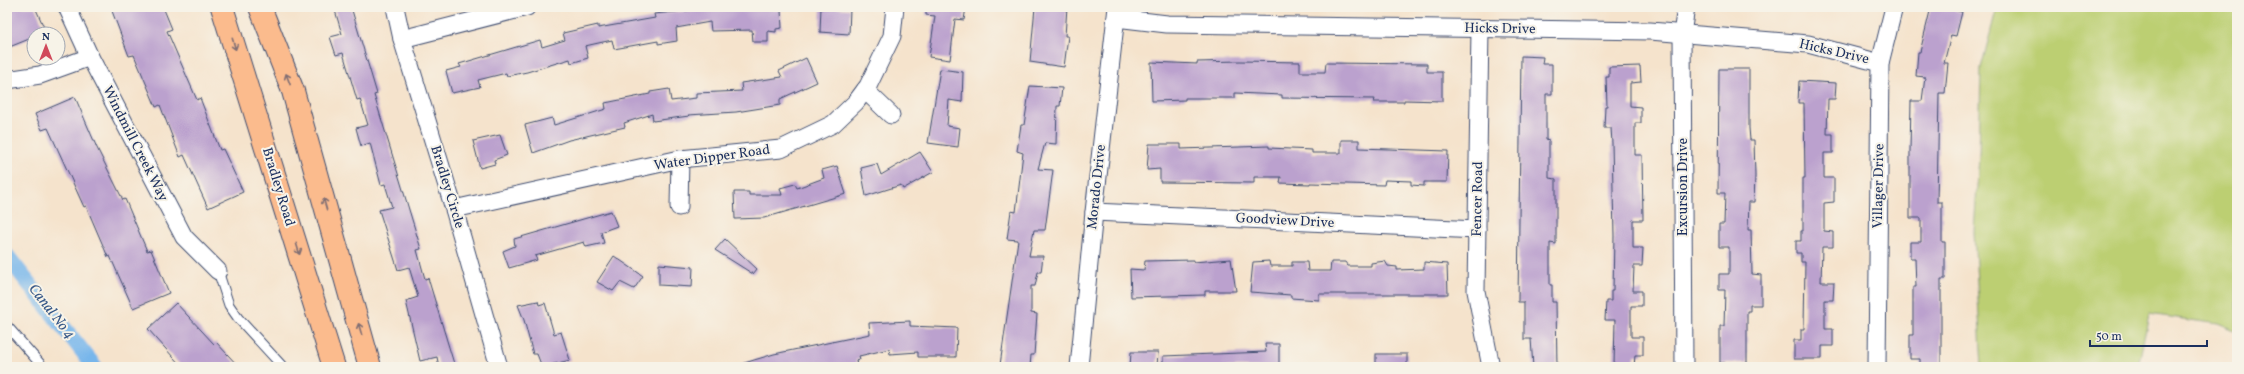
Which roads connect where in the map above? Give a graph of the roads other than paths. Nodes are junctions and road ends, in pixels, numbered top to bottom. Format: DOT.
graph roads {
  1 [pos="67,7"];
  2 [pos="222,7"];
  3 [pos="260,7"];
  4 [pos="395,7"];
  5 [pos="527,7"];
  6 [pos="895,7"];
  7 [pos="1686,7"];
  8 [pos="1894,7"];
  9 [pos="1117,13"];
  10 [pos="1480,29"];
  11 [pos="1682,34"];
  12 [pos="402,39"];
  13 [pos="90,58"];
  14 [pos="1880,63"];
  15 [pos="7,80"];
  16 [pos="865,90"];
  17 [pos="892,115"];
  18 [pos="680,159"];
  19 [pos="679,207"];
  20 [pos="454,209"];
  21 [pos="1094,212"];
  22 [pos="1477,230"];
  23 [pos="218,271"];
  24 [pos="7,326"];
  25 [pos="43,367"];
  26 [pos="283,367"];
  27 [pos="334,367"];
  28 [pos="370,367"];
  29 [pos="499,367"];
  30 [pos="1079,367"];
  31 [pos="1491,367"];
  32 [pos="1684,367"];
  33 [pos="1877,367"];
  1 -- 13 [label="street, Windmill Creek Way"];
  2 -- 27 [label="main road, Bradley Road, one-way"];
  28 -- 3 [label="main road, one-way"];
  4 -- 12 [label="street, Bradley Circle"];
  5 -- 12 [label="street"];
  6 -- 16 [label="street, Water Dipper Road"];
  7 -- 11 [label="street, Excursion Drive"];
  8 -- 14 [label="street, Villager Drive"];
  9 -- 10 [label="street, Hicks Drive"];
  9 -- 21 [label="street, Morado Drive"];
  10 -- 11 [label="street, Hicks Drive"];
  10 -- 22 [label="street, Fencer Road"];
  11 -- 14 [label="street, Hicks Drive"];
  11 -- 32 [label="street, Excursion Drive"];
  12 -- 20 [label="street, Bradley Circle"];
  13 -- 15 [label="street"];
  13 -- 23 [label="street, Windmill Creek Way"];
  14 -- 33 [label="street, Villager Drive"];
  16 -- 17 [label="street"];
  16 -- 18 [label="street, Water Dipper Road"];
  18 -- 19 [label="street"];
  18 -- 20 [label="street, Water Dipper Road"];
  20 -- 29 [label="street, Bradley Circle"];
  21 -- 22 [label="street, Goodview Drive"];
  21 -- 30 [label="street, Morado Drive"];
  22 -- 31 [label="street, Fencer Road"];
  23 -- 26 [label="lane"];
  24 -- 25 [label="lane"];
}
